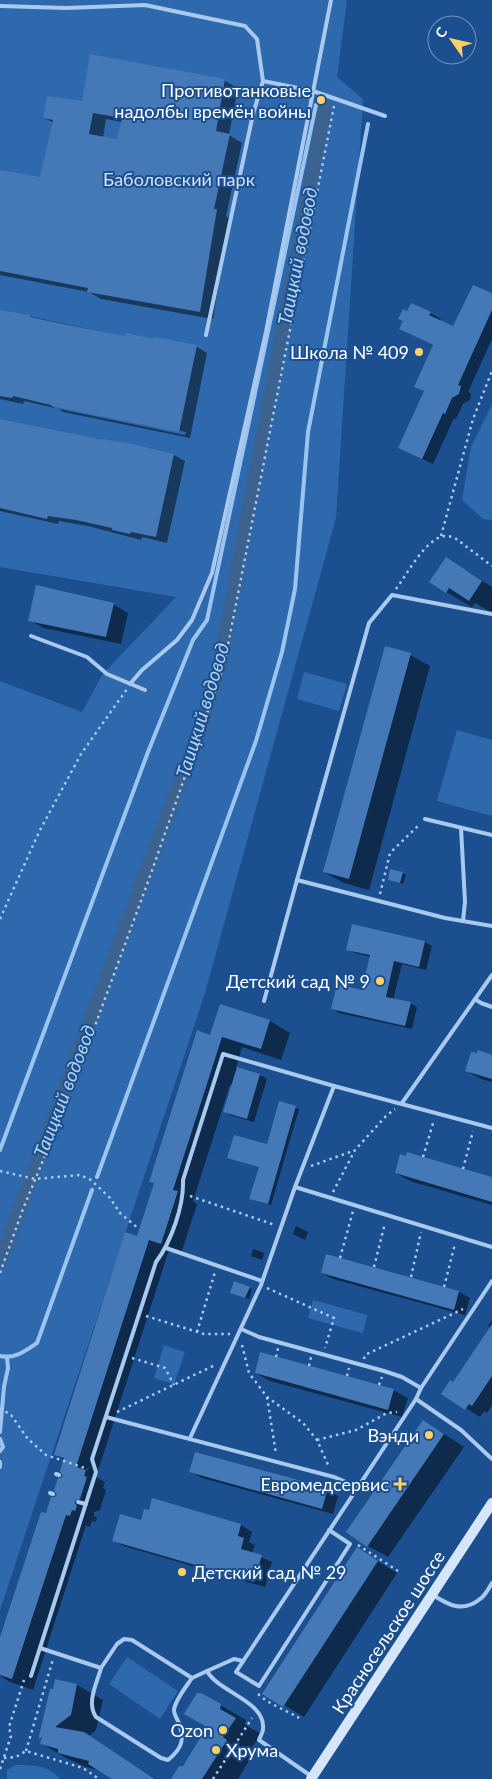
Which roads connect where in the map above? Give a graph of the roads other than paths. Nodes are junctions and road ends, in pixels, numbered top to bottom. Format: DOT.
graph roads {
  1 [pos="331,0"];
  2 [pos="0,6"];
  3 [pos="263,81"];
  4 [pos="313,91"];
  5 [pos="385,116"];
  6 [pos="206,335"];
  7 [pos="492,614"];
  8 [pos="31,636"];
  9 [pos="130,684"];
  10 [pos="146,690"];
  11 [pos="425,819"];
  12 [pos="462,828"];
  13 [pos="492,835"];
  14 [pos="297,880"];
  15 [pos="463,921"];
  16 [pos="492,926"];
  17 [pos="492,975"];
  18 [pos="475,998"];
  19 [pos="264,1001"];
  20 [pos="492,1007"];
  21 [pos="334,1086"];
  22 [pos="401,1104"];
  23 [pos="492,1128"];
  24 [pos="296,1187"];
  25 [pos="163,1236"];
  26 [pos="170,1238"];
  27 [pos="492,1247"];
  28 [pos="166,1248"];
  29 [pos="492,1281"];
  30 [pos="263,1283"];
  31 [pos="490,1289"];
  32 [pos="240,1332"];
  33 [pos="421,1388"];
  34 [pos="416,1400"];
  35 [pos="109,1416"];
  36 [pos="190,1438"];
  37 [pos="492,1458"];
  38 [pos="85,1483"];
  39 [pos="92,1485"];
  40 [pos="356,1489"];
  41 [pos="78,1502"];
  42 [pos="492,1503"];
  43 [pos="86,1504"];
  44 [pos="329,1530"];
  45 [pos="492,1583"];
  46 [pos="433,1595"];
  47 [pos="40,1648"];
  48 [pos="243,1661"];
  49 [pos="101,1668"];
  50 [pos="207,1671"];
  51 [pos="31,1676"];
  52 [pos="192,1678"];
  53 [pos="312,1778"];
  1 -- 4 [label="lane"];
  2 -- 3 [label="lane"];
  3 -- 4 [label="lane"];
  3 -- 6 [label="lane"];
  4 -- 5 [label="lane"];
  4 -- 9 [label="lane"];
  7 -- 14 [label="lane"];
  8 -- 9 [label="lane"];
  9 -- 10 [label="lane"];
  11 -- 12 [label="lane"];
  12 -- 13 [label="lane"];
  12 -- 15 [label="lane"];
  14 -- 15 [label="lane"];
  14 -- 19 [label="lane"];
  15 -- 16 [label="lane"];
  17 -- 18 [label="lane"];
  18 -- 20 [label="lane"];
  18 -- 22 [label="lane"];
  21 -- 22 [label="lane"];
  21 -- 24 [label="lane"];
  21 -- 26 [label="lane"];
  22 -- 23 [label="lane"];
  24 -- 27 [label="lane"];
  24 -- 30 [label="lane"];
  25 -- 26 [label="lane"];
  26 -- 28 [label="lane"];
  28 -- 30 [label="lane"];
  28 -- 35 [label="lane"];
  29 -- 31 [label="lane"];
  30 -- 32 [label="lane"];
  31 -- 33 [label="lane"];
  32 -- 33 [label="lane"];
  32 -- 36 [label="lane"];
  33 -- 34 [label="lane"];
  34 -- 37 [label="lane"];
  34 -- 40 [label="lane"];
  35 -- 36 [label="lane"];
  35 -- 39 [label="lane"];
  36 -- 40 [label="lane"];
  38 -- 39 [label="lane"];
  39 -- 43 [label="lane"];
  40 -- 44 [label="lane"];
  41 -- 43 [label="lane"];
  42 -- 46 [label="main road, Красносельское шоссе"];
  43 -- 47 [label="lane"];
  44 -- 48 [label="lane"];
  44 -- 48 [label="lane"];
  45 -- 46 [label="lane"];
  46 -- 53 [label="main road, Красносельское шоссе"];
  47 -- 49 [label="lane"];
  47 -- 51 [label="lane"];
  48 -- 50 [label="lane"];
  49 -- 52 [label="lane"];
  49 -- 52 [label="lane"];
  50 -- 52 [label="lane"];
  50 -- 53 [label="lane"];
}
